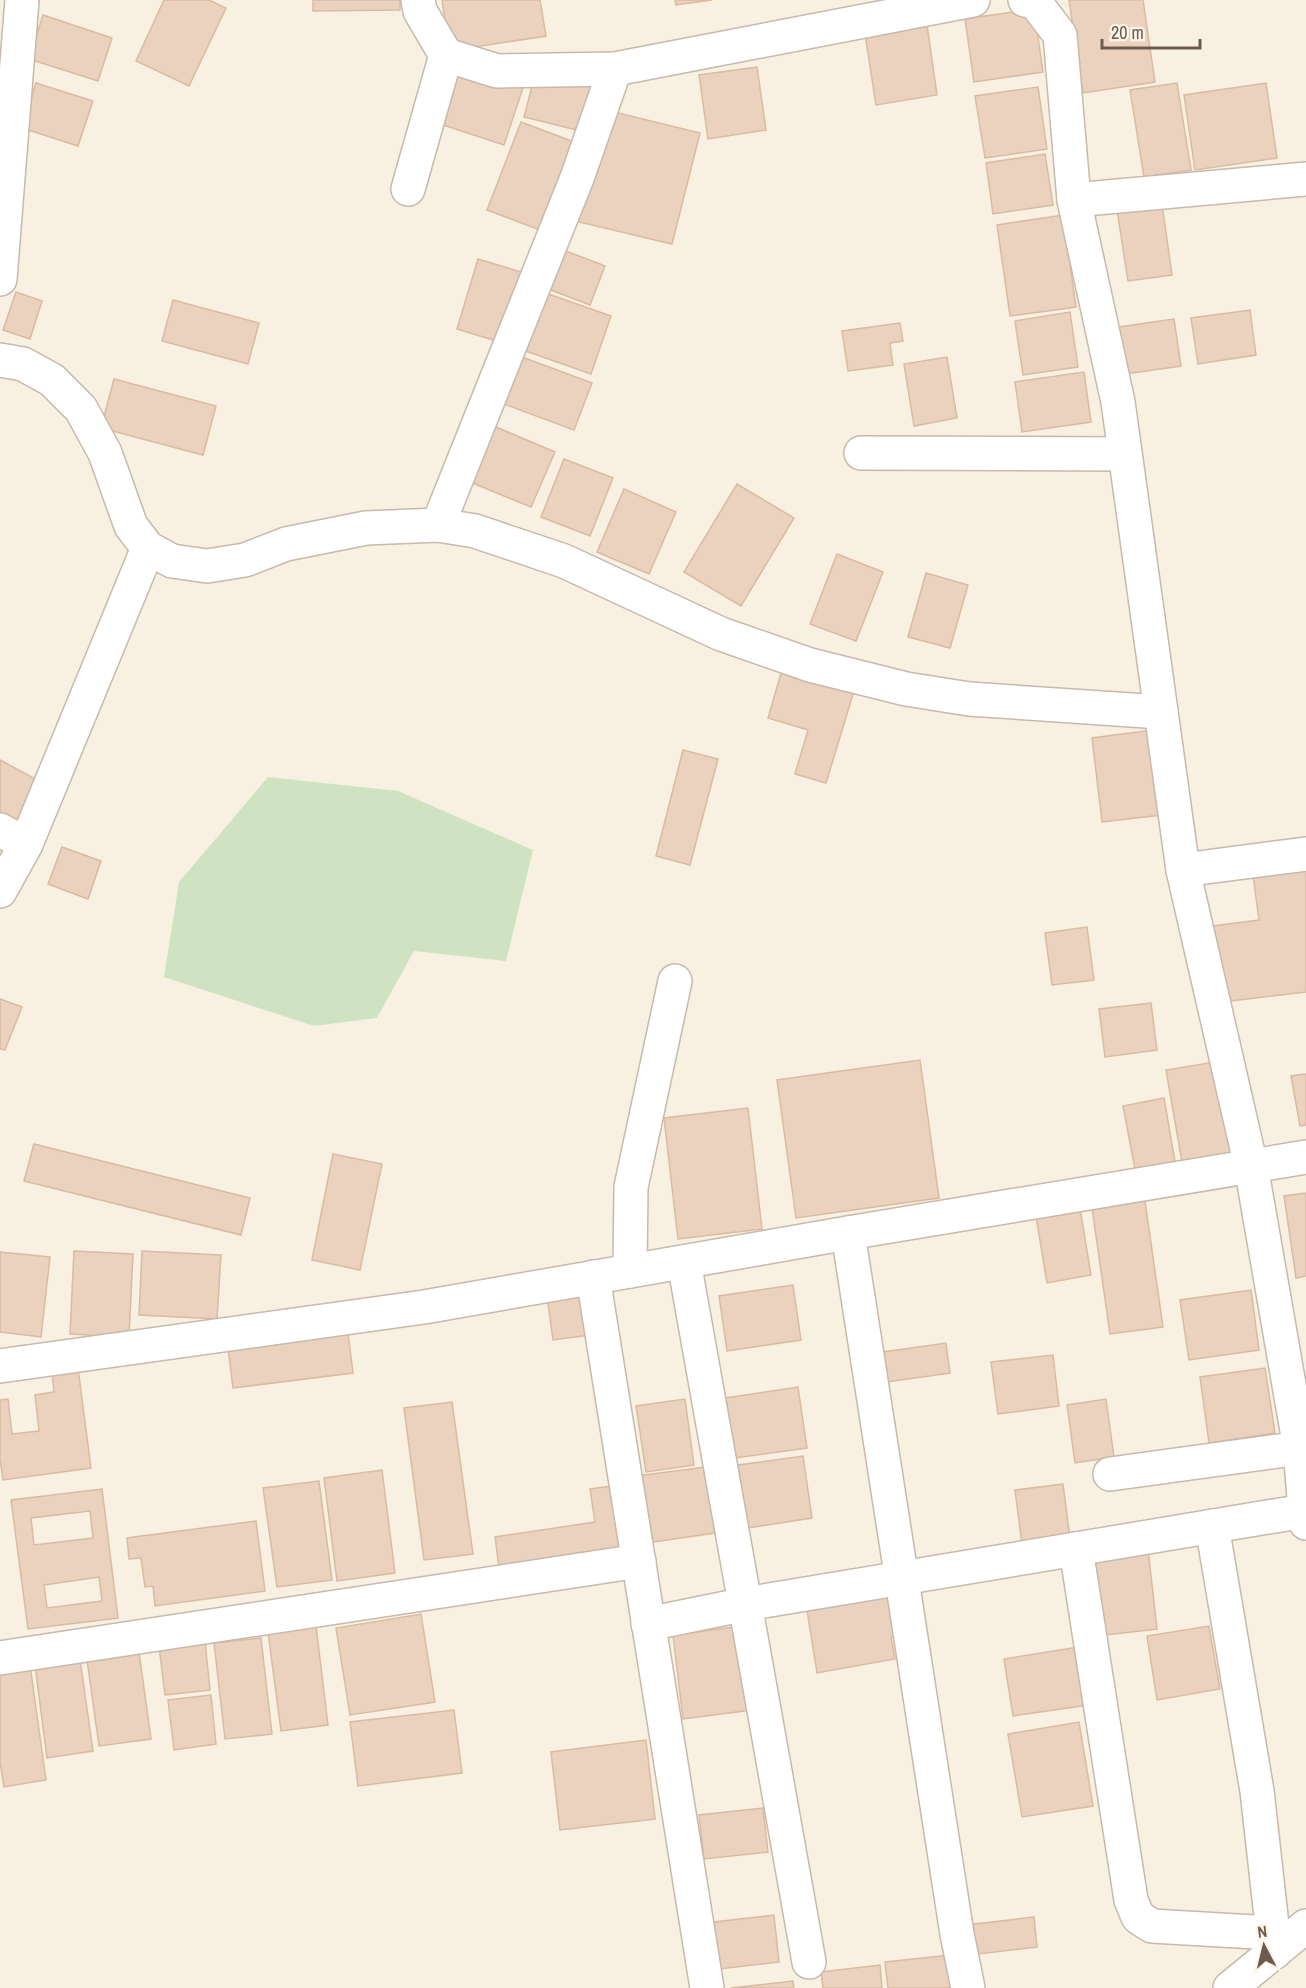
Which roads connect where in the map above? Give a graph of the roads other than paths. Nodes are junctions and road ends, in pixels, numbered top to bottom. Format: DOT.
graph roads {
  1 [pos="22,0"];
  2 [pos="418,0"];
  3 [pos="973,0"];
  4 [pos="1025,0"];
  5 [pos="446,55"];
  6 [pos="615,69"];
  7 [pos="1306,179"];
  8 [pos="408,189"];
  9 [pos="1074,200"];
  10 [pos="0,279"];
  11 [pos="0,360"];
  12 [pos="861,453"];
  13 [pos="1125,454"];
  14 [pos="438,525"];
  15 [pos="148,548"];
  16 [pos="1161,712"];
  17 [pos="13,837"];
  18 [pos="1306,854"];
  19 [pos="1183,870"];
  20 [pos="0,891"];
  21 [pos="675,981"];
  22 [pos="1306,1157"];
  23 [pos="1251,1166"];
  24 [pos="848,1233"];
  25 [pos="684,1262"];
  26 [pos="630,1271"];
  27 [pos="593,1277"];
  28 [pos="0,1366"];
  29 [pos="1300,1448"];
  30 [pos="1110,1474"];
  31 [pos="1305,1517"];
  32 [pos="1212,1526"];
  33 [pos="1076,1549"];
  34 [pos="639,1561"];
  35 [pos="902,1578"];
  36 [pos="746,1604"];
  37 [pos="648,1624"];
  38 [pos="0,1658"];
  39 [pos="1306,1926"];
  40 [pos="1274,1942"];
  41 [pos="809,1962"];
  42 [pos="707,1988"];
  43 [pos="968,1988"];
  44 [pos="1230,1988"];
  1 -- 10 [label="street"];
  2 -- 5 [label="street"];
  3 -- 6 [label="street"];
  4 -- 9 [label="street"];
  5 -- 6 [label="street"];
  5 -- 8 [label="street"];
  6 -- 14 [label="street"];
  7 -- 9 [label="street"];
  9 -- 13 [label="street"];
  11 -- 15 [label="street"];
  12 -- 13 [label="street"];
  13 -- 16 [label="street"];
  14 -- 15 [label="street"];
  14 -- 16 [label="street"];
  15 -- 17 [label="street"];
  16 -- 19 [label="street"];
  17 -- 20 [label="street"];
  18 -- 19 [label="street"];
  19 -- 23 [label="street"];
  21 -- 26 [label="street"];
  22 -- 23 [label="street"];
  23 -- 24 [label="street"];
  23 -- 29 [label="street"];
  24 -- 25 [label="street"];
  24 -- 35 [label="street"];
  25 -- 26 [label="street"];
  25 -- 36 [label="street"];
  26 -- 27 [label="street"];
  27 -- 28 [label="street"];
  27 -- 34 [label="street"];
  29 -- 30 [label="street"];
  29 -- 31 [label="street"];
  31 -- 32 [label="street"];
  32 -- 33 [label="street"];
  32 -- 40 [label="street"];
  33 -- 35 [label="street"];
  33 -- 40 [label="street"];
  34 -- 37 [label="street"];
  34 -- 38 [label="street"];
  35 -- 36 [label="street"];
  35 -- 43 [label="street"];
  36 -- 37 [label="street"];
  36 -- 41 [label="street"];
  37 -- 42 [label="street"];
  39 -- 40 [label="street"];
  40 -- 44 [label="street"];
}
